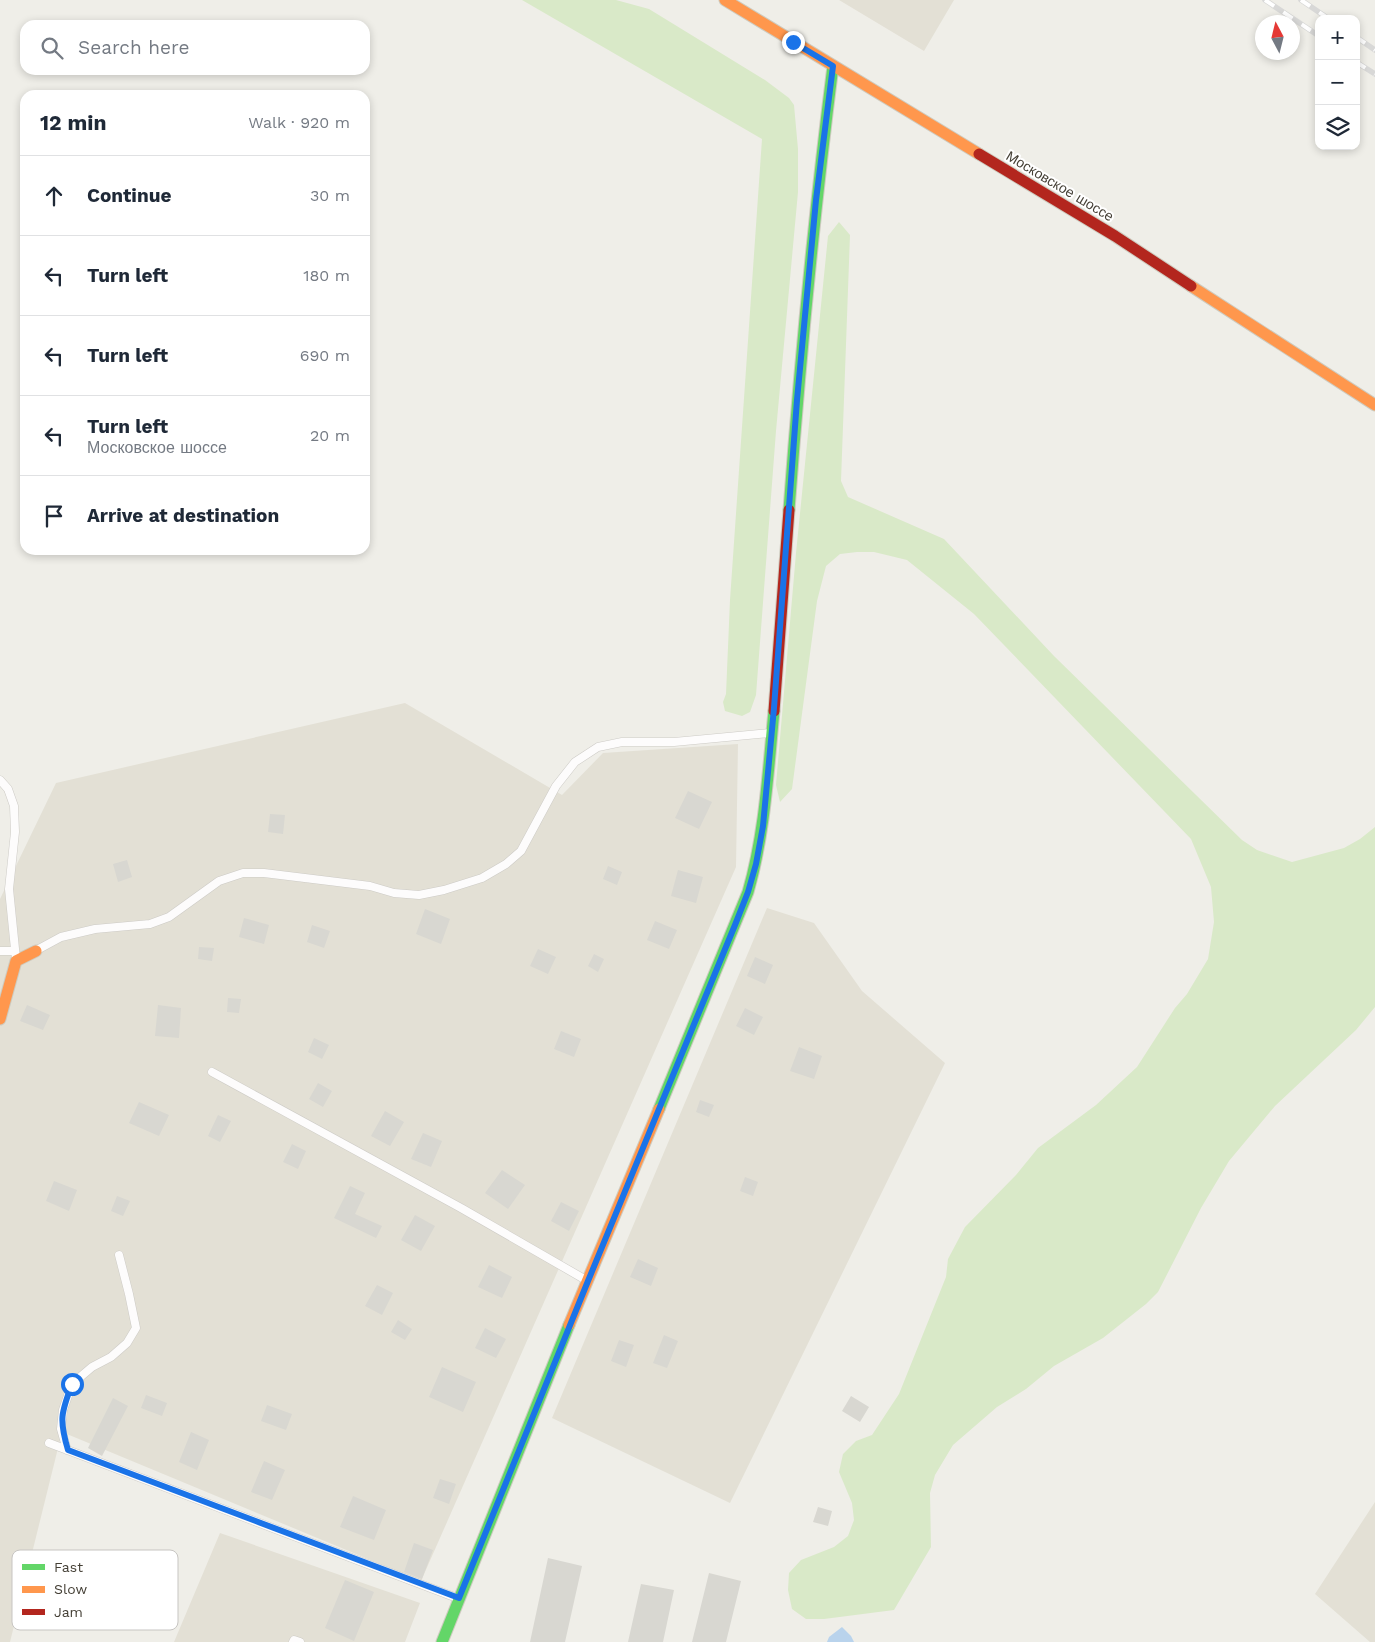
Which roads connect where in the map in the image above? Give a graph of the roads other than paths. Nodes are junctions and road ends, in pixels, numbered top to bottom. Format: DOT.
graph roads {
  1 [pos="724,0"];
  2 [pos="833,66"];
  3 [pos="1375,406"];
  4 [pos="772,732"];
  5 [pos="0,780"];
  6 [pos="0,951"];
  7 [pos="36,951"];
  8 [pos="15,956"];
  9 [pos="0,1019"];
  10 [pos="212,1072"];
  11 [pos="119,1255"];
  12 [pos="588,1281"];
  13 [pos="49,1443"];
  14 [pos="68,1450"];
  15 [pos="459,1598"];
  16 [pos="293,1642"];
  17 [pos="300,1642"];
  18 [pos="442,1642"];
  1 -- 2 [label="street, Московское шоссе"];
  2 -- 3 [label="street, Московское шоссе"];
  2 -- 4 [label="street"];
  4 -- 7 [label="lane"];
  4 -- 12 [label="street"];
  5 -- 8 [label="lane"];
  6 -- 8 [label="lane"];
  7 -- 8 [label="street"];
  8 -- 9 [label="street"];
  10 -- 12 [label="lane"];
  11 -- 14 [label="lane"];
  12 -- 15 [label="street"];
  13 -- 14 [label="lane"];
  14 -- 15 [label="lane"];
  15 -- 18 [label="street"];
  16 -- 17 [label="lane"];
}
